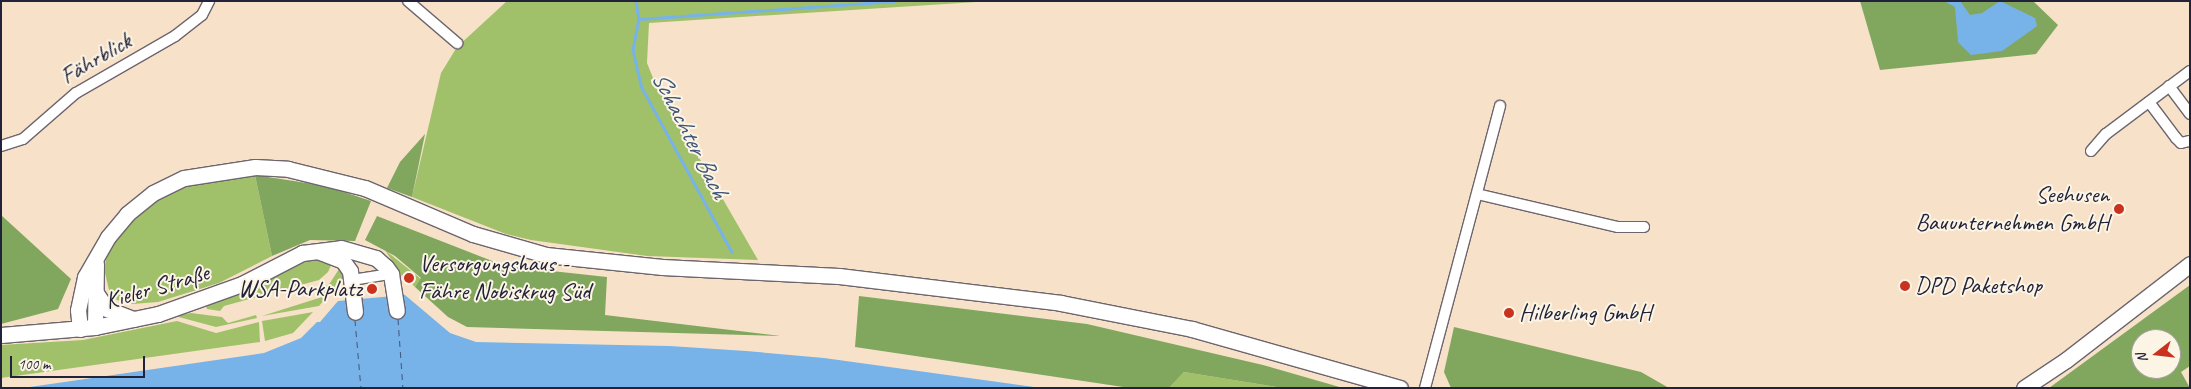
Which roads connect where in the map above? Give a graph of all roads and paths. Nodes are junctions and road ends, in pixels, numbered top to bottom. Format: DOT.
graph roads {
  1 [pos="209,1"];
  2 [pos="408,1"];
  3 [pos="458,43"];
  4 [pos="2190,71"];
  5 [pos="2169,86"];
  6 [pos="2149,102"];
  7 [pos="1500,106"];
  8 [pos="2190,114"];
  9 [pos="2190,141"];
  10 [pos="1,146"];
  11 [pos="2091,151"];
  12 [pos="1477,194"];
  13 [pos="1644,227"];
  14 [pos="316,251"];
  15 [pos="97,255"];
  16 [pos="2190,264"];
  17 [pos="391,274"];
  18 [pos="352,280"];
  19 [pos="94,290"];
  20 [pos="396,303"];
  21 [pos="354,304"];
  22 [pos="134,320"];
  23 [pos="87,328"];
  24 [pos="1,335"];
  25 [pos="1400,388"];
  26 [pos="1425,388"];
  27 [pos="2024,388"];
  1 -- 10 [label="street, Fährblick"];
  2 -- 3 [label="street"];
  4 -- 5 [label="street"];
  5 -- 6 [label="street"];
  5 -- 8 [label="street"];
  6 -- 9 [label="street"];
  6 -- 11 [label="street"];
  7 -- 12 [label="street"];
  12 -- 13 [label="street"];
  12 -- 26 [label="street"];
  14 -- 17 [label="main road, Kieler Straße"];
  14 -- 18 [label="main road"];
  14 -- 22 [label="main road, Kieler Straße"];
  15 -- 19 [label="main road"];
  15 -- 23 [label="main road"];
  15 -- 25 [label="main road"];
  16 -- 27 [label="main road"];
  17 -- 18 [label="street"];
  17 -- 20 [label="main road"];
  18 -- 21 [label="main road"];
  19 -- 22 [label="main road"];
  19 -- 23 [label="main road"];
  22 -- 23 [label="main road, Kieler Straße"];
  23 -- 24 [label="main road, Kieler Straße"];
}
